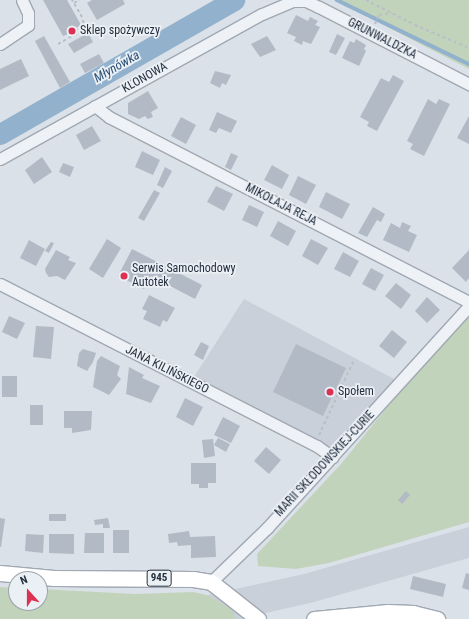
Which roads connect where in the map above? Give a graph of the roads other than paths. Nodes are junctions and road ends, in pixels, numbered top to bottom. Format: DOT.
graph roads {
  1 [pos="22,0"];
  2 [pos="293,0"];
  3 [pos="0,44"];
  4 [pos="469,84"];
  5 [pos="95,106"];
  6 [pos="0,159"];
  7 [pos="0,284"];
  8 [pos="469,302"];
  9 [pos="469,306"];
  10 [pos="332,457"];
  11 [pos="0,573"];
  12 [pos="210,582"];
  13 [pos="372,613"];
  14 [pos="251,617"];
  15 [pos="314,619"];
  16 [pos="354,619"];
  17 [pos="437,619"];
  1 -- 3 [label="street"];
  2 -- 4 [label="street, GRUNWALDZKA"];
  2 -- 5 [label="street, KLONOWA"];
  5 -- 6 [label="street, KLONOWA"];
  5 -- 8 [label="street, MIKOŁAJA REJA"];
  7 -- 10 [label="street, JANA KILIŃSKIEGO"];
  9 -- 10 [label="street, MARII SKŁODOWSKIEJ-CURIE"];
  10 -- 12 [label="street, MARII SKŁODOWSKIEJ-CURIE"];
  11 -- 12 [label="main road, 945"];
  12 -- 14 [label="main road"];
  13 -- 15 [label="main road"];
  13 -- 16 [label="main road"];
  13 -- 17 [label="main road"];
}
